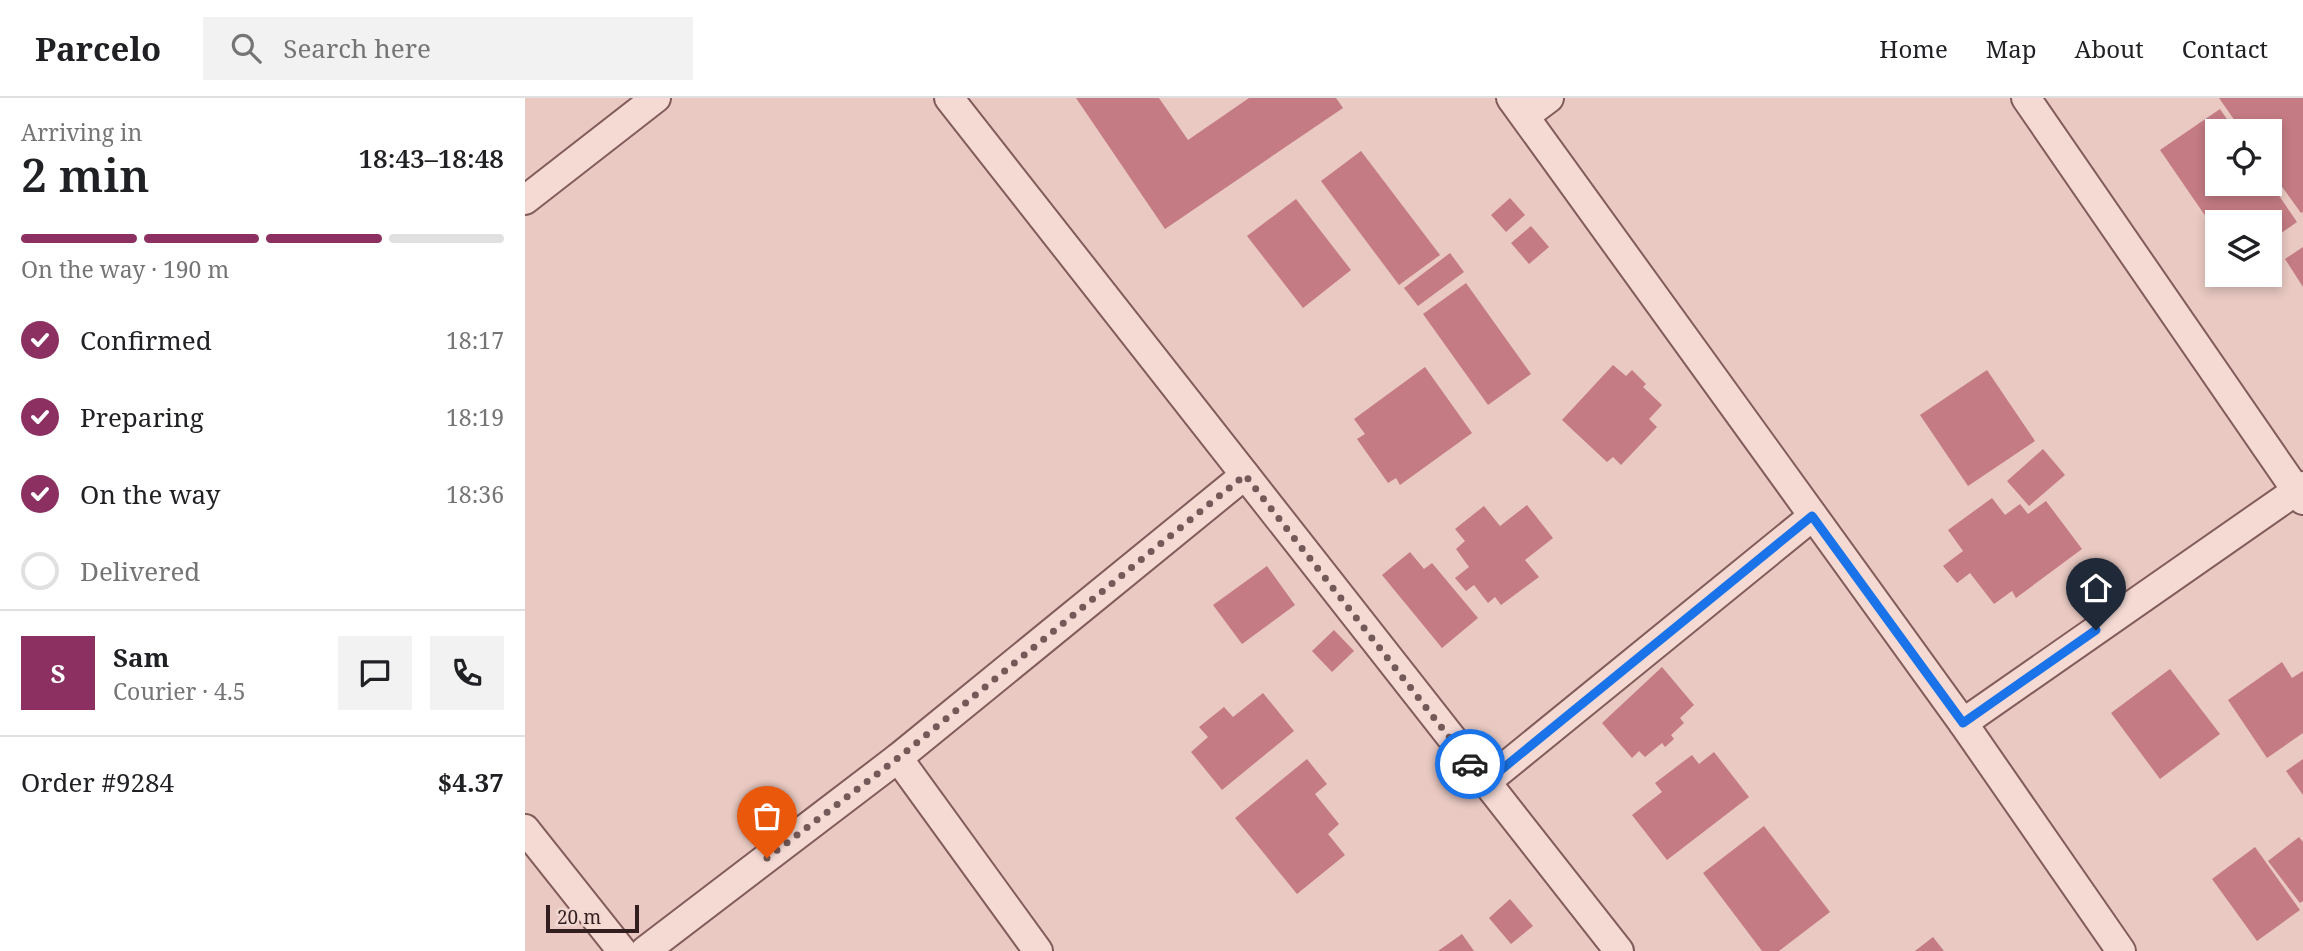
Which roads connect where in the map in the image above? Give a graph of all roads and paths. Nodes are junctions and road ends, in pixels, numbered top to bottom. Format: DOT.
graph roads {
  1 [pos="656,98"];
  2 [pos="949,98"];
  3 [pos="1549,98"];
  4 [pos="2027,98"];
  5 [pos="1518,107"];
  6 [pos="525,200"];
  7 [pos="1245,475"];
  8 [pos="2301,492"];
  9 [pos="1812,516"];
  10 [pos="1963,723"];
  11 [pos="898,758"];
  12 [pos="1485,783"];
  13 [pos="525,829"];
  14 [pos="622,951"];
  15 [pos="645,951"];
  16 [pos="1038,951"];
  17 [pos="1619,951"];
  18 [pos="2121,951"];
  1 -- 6 [label="street"];
  2 -- 7 [label="street"];
  3 -- 5 [label="street"];
  4 -- 8 [label="street"];
  5 -- 9 [label="street"];
  7 -- 11 [label="street"];
  7 -- 12 [label="street"];
  8 -- 10 [label="street"];
  9 -- 10 [label="street"];
  9 -- 12 [label="street"];
  10 -- 18 [label="street"];
  11 -- 15 [label="street"];
  11 -- 16 [label="street"];
  12 -- 17 [label="street"];
  13 -- 14 [label="street"];
}
